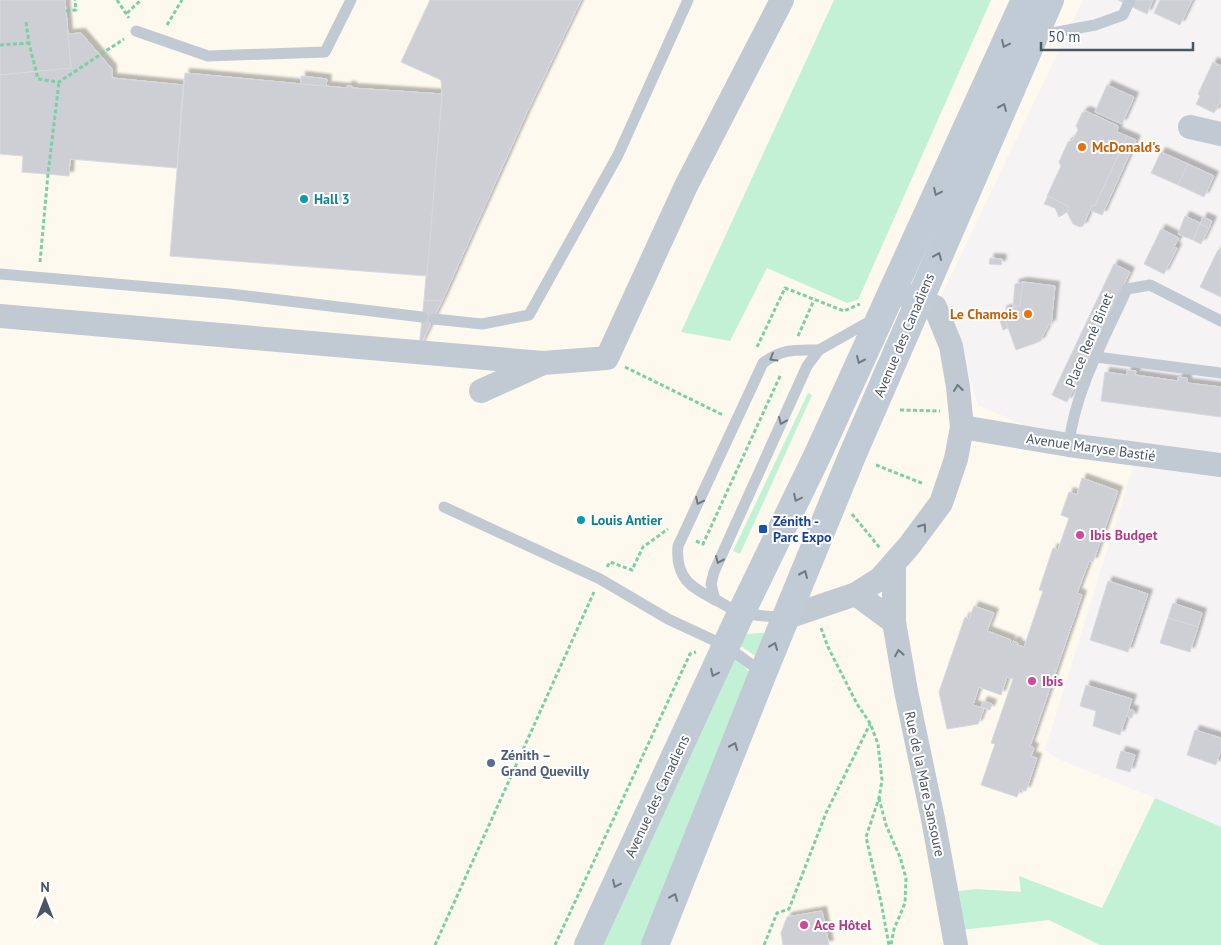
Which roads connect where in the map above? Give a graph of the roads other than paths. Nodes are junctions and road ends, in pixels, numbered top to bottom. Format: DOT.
graph roads {
  1 [pos="351,0"];
  2 [pos="688,0"];
  3 [pos="782,0"];
  4 [pos="1025,0"];
  5 [pos="1050,0"];
  6 [pos="1130,0"];
  7 [pos="136,31"];
  8 [pos="1034,36"];
  9 [pos="1190,127"];
  10 [pos="1221,134"];
  11 [pos="0,274"];
  12 [pos="919,301"];
  13 [pos="880,302"];
  14 [pos="0,316"];
  15 [pos="1221,320"];
  16 [pos="820,350"];
  17 [pos="1096,357"];
  18 [pos="544,363"];
  19 [pos="1221,373"];
  20 [pos="481,391"];
  21 [pos="961,419"];
  22 [pos="1069,445"];
  23 [pos="1221,465"];
  24 [pos="444,507"];
  25 [pos="894,563"];
  26 [pos="856,594"];
  27 [pos="715,600"];
  28 [pos="741,613"];
  29 [pos="785,618"];
  30 [pos="894,622"];
  31 [pos="726,646"];
  32 [pos="763,673"];
  33 [pos="588,945"];
  34 [pos="655,945"];
  35 [pos="956,945"];
  1 -- 7 [label="lane"];
  2 -- 11 [label="lane"];
  3 -- 18 [label="street"];
  4 -- 13 [label="main road, Avenue des Canadiens, one-way"];
  5 -- 8 [label="main road, Avenue des Canadiens"];
  6 -- 8 [label="lane"];
  12 -- 8 [label="main road, Avenue des Canadiens, one-way"];
  9 -- 10 [label="street"];
  12 -- 13 [label="street"];
  21 -- 12 [label="street, one-way"];
  29 -- 12 [label="main road, Avenue des Canadiens, one-way"];
  13 -- 16 [label="lane"];
  13 -- 28 [label="main road, Avenue des Canadiens, one-way"];
  14 -- 18 [label="street"];
  15 -- 17 [label="lane, Place René Binet"];
  16 -- 27 [label="lane, one-way"];
  16 -- 27 [label="lane, one-way"];
  17 -- 19 [label="lane"];
  17 -- 22 [label="lane, Place René Binet"];
  18 -- 20 [label="street"];
  21 -- 22 [label="street, Avenue Maryse Bastié"];
  25 -- 21 [label="street, one-way"];
  22 -- 23 [label="street, Avenue Maryse Bastié"];
  24 -- 31 [label="lane"];
  25 -- 26 [label="street"];
  25 -- 30 [label="street, Rue de la Mare Sansoure"];
  26 -- 29 [label="street"];
  26 -- 30 [label="street"];
  27 -- 28 [label="lane"];
  28 -- 29 [label="lane"];
  28 -- 31 [label="main road, Avenue des Canadiens"];
  32 -- 29 [label="main road, Avenue des Canadiens, one-way"];
  35 -- 30 [label="street, Rue de la Mare Sansoure, one-way"];
  31 -- 32 [label="lane"];
  31 -- 33 [label="main road, Avenue des Canadiens, one-way"];
  34 -- 32 [label="main road, Avenue des Canadiens, one-way"];
}
